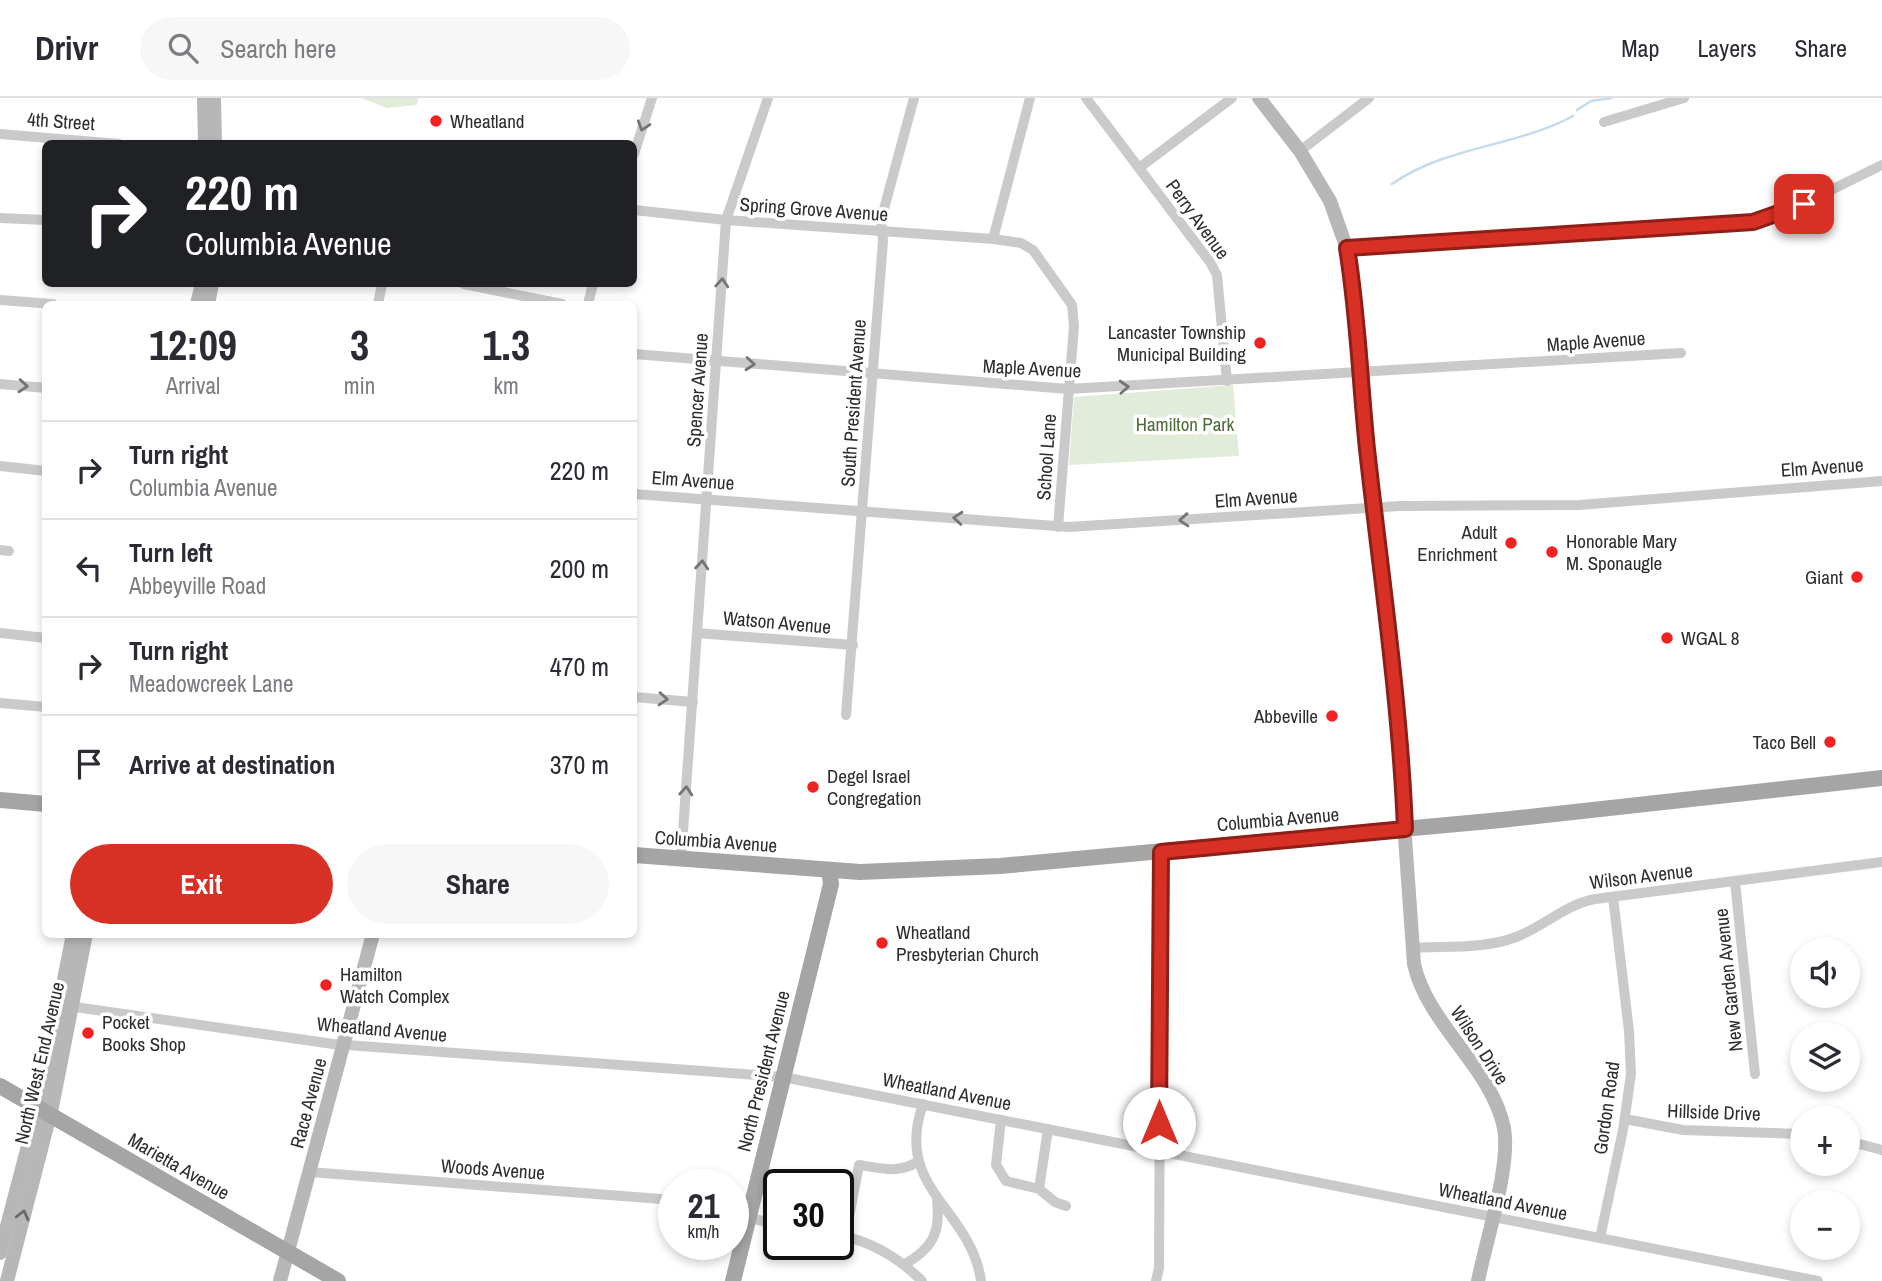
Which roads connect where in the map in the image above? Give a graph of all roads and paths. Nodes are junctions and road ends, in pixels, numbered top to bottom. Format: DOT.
graph roads {
  1 [pos="204,98"];
  2 [pos="214,98"];
  3 [pos="652,98"];
  4 [pos="768,98"];
  5 [pos="914,98"];
  6 [pos="1030,98"];
  7 [pos="1086,98"];
  8 [pos="1231,98"];
  9 [pos="1259,98"];
  10 [pos="1369,98"];
  11 [pos="1684,98"];
  12 [pos="1604,122"];
  13 [pos="0,134"];
  14 [pos="71,140"];
  15 [pos="205,140"];
  16 [pos="215,140"];
  17 [pos="637,145"];
  18 [pos="1300,151"];
  19 [pos="1882,165"];
  20 [pos="1139,168"];
  21 [pos="637,210"];
  22 [pos="0,218"];
  23 [pos="42,220"];
  24 [pos="726,220"];
  25 [pos="881,231"];
  26 [pos="993,239"];
  27 [pos="1347,248"];
  28 [pos="479,287"];
  29 [pos="0,300"];
  30 [pos="547,301"];
  31 [pos="42,303"];
  32 [pos="1681,352"];
  33 [pos="637,354"];
  34 [pos="717,361"];
  35 [pos="1361,373"];
  36 [pos="873,375"];
  37 [pos="1227,382"];
  38 [pos="0,384"];
  39 [pos="42,388"];
  40 [pos="1068,389"];
  41 [pos="0,466"];
  42 [pos="42,471"];
  43 [pos="1882,481"];
  44 [pos="637,494"];
  45 [pos="707,498"];
  46 [pos="1375,508"];
  47 [pos="863,510"];
  48 [pos="1058,527"];
  49 [pos="0,633"];
  50 [pos="697,633"];
  51 [pos="42,638"];
  52 [pos="853,645"];
  53 [pos="637,697"];
  54 [pos="693,702"];
  55 [pos="0,703"];
  56 [pos="42,707"];
  57 [pos="846,715"];
  58 [pos="1882,778"];
  59 [pos="0,800"];
  60 [pos="42,804"];
  61 [pos="1405,829"];
  62 [pos="1161,852"];
  63 [pos="637,855"];
  64 [pos="681,860"];
  65 [pos="1882,862"];
  66 [pos="829,870"];
  67 [pos="1735,882"];
  68 [pos="1613,897"];
  69 [pos="73,938"];
  70 [pos="85,938"];
  71 [pos="372,938"];
  72 [pos="1412,948"];
  73 [pos="66,1005"];
  74 [pos="344,1045"];
  75 [pos="1755,1074"];
  76 [pos="783,1077"];
  77 [pos="0,1086"];
  78 [pos="923,1104"];
  79 [pos="43,1111"];
  80 [pos="1625,1119"];
  81 [pos="1001,1120"];
  82 [pos="1048,1129"];
  83 [pos="1790,1134"];
  84 [pos="1860,1144"];
  85 [pos="1882,1150"];
  86 [pos="1159,1151"];
  87 [pos="917,1162"];
  88 [pos="310,1172"];
  89 [pos="854,1186"];
  90 [pos="1039,1189"];
  91 [pos="936,1195"];
  92 [pos="658,1199"];
  93 [pos="1066,1206"];
  94 [pos="750,1212"];
  95 [pos="763,1217"];
  96 [pos="1492,1217"];
  97 [pos="1600,1238"];
  98 [pos="854,1241"];
  99 [pos="0,1253"];
  100 [pos="288,1253"];
  101 [pos="905,1264"];
  102 [pos="7,1281"];
  103 [pos="280,1281"];
  104 [pos="338,1281"];
  105 [pos="733,1281"];
  106 [pos="922,1281"];
  107 [pos="981,1281"];
  108 [pos="1156,1281"];
  109 [pos="1478,1281"];
  110 [pos="1818,1281"];
  1 -- 15 [label="street"];
  2 -- 16 [label="street"];
  3 -- 17 [label="street, one-way"];
  4 -- 24 [label="street, Spencer Avenue"];
  5 -- 25 [label="street, South President Avenue"];
  6 -- 26 [label="street"];
  7 -- 20 [label="street, Perry Avenue"];
  8 -- 20 [label="street"];
  9 -- 18 [label="street, Wilson Drive"];
  10 -- 18 [label="street"];
  11 -- 12 [label="street"];
  13 -- 14 [label="street, 4th Street"];
  18 -- 27 [label="street, Wilson Drive"];
  19 -- 27 [label="street"];
  20 -- 37 [label="street, Perry Avenue"];
  21 -- 24 [label="street, Spring Grove Avenue"];
  22 -- 23 [label="street"];
  24 -- 25 [label="street, Spring Grove Avenue"];
  34 -- 24 [label="street, Spencer Avenue, one-way"];
  25 -- 26 [label="street, Spring Grove Avenue"];
  25 -- 36 [label="street, South President Avenue"];
  26 -- 40 [label="street, Spring Grove Avenue"];
  27 -- 35 [label="street, Wilson Drive"];
  28 -- 30 [label="street"];
  29 -- 31 [label="street"];
  32 -- 35 [label="street, Maple Avenue"];
  33 -- 34 [label="street, Maple Avenue"];
  34 -- 36 [label="street, Maple Avenue, one-way"];
  34 -- 45 [label="street, Spencer Avenue"];
  35 -- 37 [label="street, Maple Avenue"];
  35 -- 46 [label="street, Wilson Drive"];
  36 -- 40 [label="street, Maple Avenue"];
  36 -- 47 [label="street, South President Avenue"];
  40 -- 37 [label="street, Maple Avenue, one-way"];
  38 -- 39 [label="street, one-way"];
  40 -- 48 [label="street, School Lane"];
  41 -- 42 [label="street"];
  43 -- 46 [label="street, Elm Avenue"];
  44 -- 45 [label="street, Elm Avenue"];
  45 -- 47 [label="street, Elm Avenue"];
  50 -- 45 [label="street, Spencer Avenue, one-way"];
  46 -- 48 [label="street, Elm Avenue, one-way"];
  46 -- 61 [label="street, Wilson Drive"];
  48 -- 47 [label="street, Elm Avenue, one-way"];
  47 -- 52 [label="street, South President Avenue"];
  49 -- 51 [label="street"];
  50 -- 52 [label="street, Watson Avenue"];
  50 -- 54 [label="street, Spencer Avenue"];
  52 -- 57 [label="street, South President Avenue"];
  53 -- 54 [label="street, one-way"];
  64 -- 54 [label="street, Spencer Avenue, one-way"];
  55 -- 56 [label="street"];
  58 -- 61 [label="main road, Columbia Avenue"];
  59 -- 60 [label="main road"];
  61 -- 62 [label="main road, Columbia Avenue"];
  61 -- 72 [label="street, Wilson Drive"];
  62 -- 66 [label="main road, Columbia Avenue"];
  62 -- 86 [label="street"];
  63 -- 64 [label="main road, Columbia Avenue"];
  64 -- 66 [label="main road, Columbia Avenue"];
  65 -- 67 [label="street, Wilson Avenue"];
  66 -- 76 [label="main road, North President Avenue"];
  67 -- 68 [label="street, Wilson Avenue"];
  67 -- 75 [label="street, New Garden Avenue"];
  68 -- 72 [label="street, Wilson Avenue"];
  68 -- 80 [label="street, Gordon Road"];
  69 -- 73 [label="street, North West End Avenue"];
  70 -- 73 [label="street, North West End Avenue"];
  71 -- 74 [label="street, Race Avenue"];
  72 -- 96 [label="street, Wilson Drive"];
  73 -- 74 [label="street, Wheatland Avenue"];
  73 -- 79 [label="street, North West End Avenue"];
  74 -- 76 [label="street, Wheatland Avenue"];
  74 -- 88 [label="street, Race Avenue"];
  76 -- 78 [label="street, Wheatland Avenue"];
  76 -- 94 [label="main road, North President Avenue"];
  77 -- 79 [label="main road, Marietta Avenue"];
  78 -- 81 [label="street, Wheatland Avenue"];
  78 -- 87 [label="street"];
  79 -- 99 [label="street, North West End Avenue"];
  79 -- 100 [label="main road, Marietta Avenue"];
  102 -- 79 [label="street, North West End Avenue, one-way"];
  80 -- 83 [label="street, Hillside Drive"];
  80 -- 97 [label="street, Gordon Road"];
  81 -- 82 [label="street, Wheatland Avenue"];
  81 -- 90 [label="street"];
  82 -- 86 [label="street, Wheatland Avenue"];
  82 -- 90 [label="street"];
  84 -- 85 [label="street"];
  86 -- 96 [label="street, Wheatland Avenue"];
  86 -- 108 [label="street"];
  87 -- 89 [label="street"];
  87 -- 91 [label="street"];
  88 -- 92 [label="street, Woods Avenue"];
  88 -- 100 [label="street, Race Avenue"];
  90 -- 93 [label="street"];
  91 -- 101 [label="street"];
  91 -- 107 [label="street"];
  94 -- 95 [label="street"];
  94 -- 105 [label="main road, North President Avenue"];
  96 -- 97 [label="street, Wheatland Avenue"];
  96 -- 109 [label="street, Wilson Drive"];
  97 -- 110 [label="street, Wheatland Avenue"];
  98 -- 101 [label="street"];
  100 -- 103 [label="street, Race Avenue"];
  100 -- 104 [label="main road, Marietta Avenue"];
  101 -- 106 [label="street"];
}
